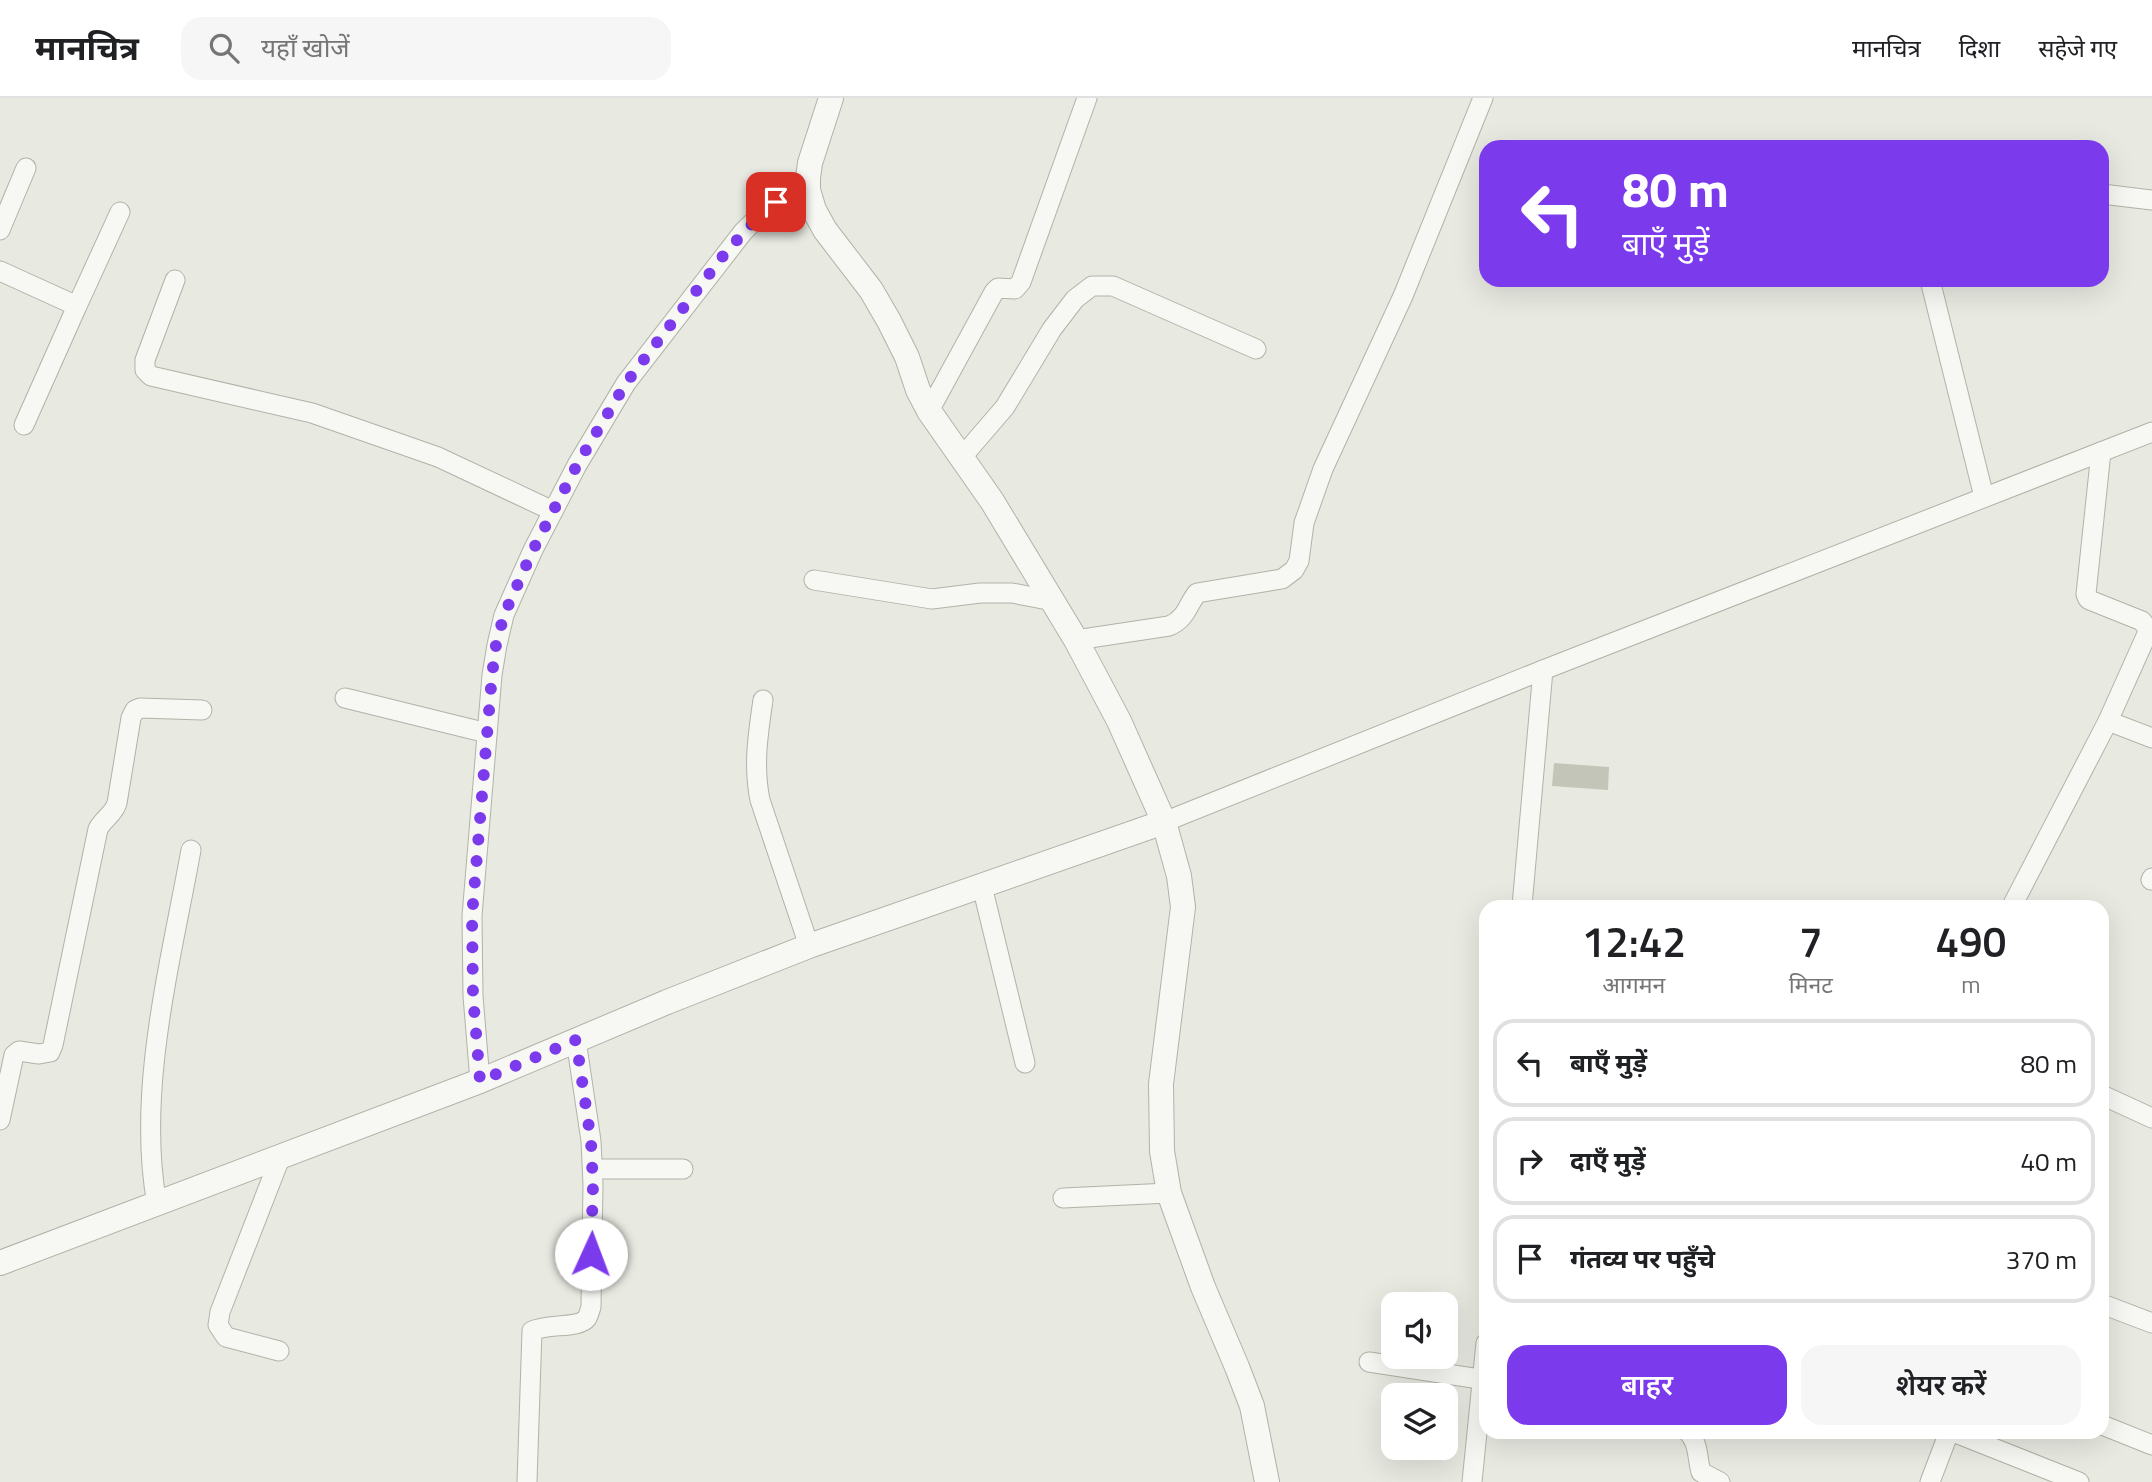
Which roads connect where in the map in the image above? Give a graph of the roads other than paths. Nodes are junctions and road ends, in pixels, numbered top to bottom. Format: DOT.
graph roads {
  1 [pos="831,98"];
  2 [pos="1087,98"];
  3 [pos="1483,98"];
  4 [pos="26,168"];
  5 [pos="808,190"];
  6 [pos="2109,195"];
  7 [pos="2152,200"];
  8 [pos="120,212"];
  9 [pos="0,230"];
  10 [pos="0,271"];
  11 [pos="175,280"];
  12 [pos="1932,287"];
  13 [pos="77,306"];
  14 [pos="1256,349"];
  15 [pos="929,411"];
  16 [pos="24,425"];
  17 [pos="2152,432"];
  18 [pos="2101,452"];
  19 [pos="962,457"];
  20 [pos="1984,498"];
  21 [pos="553,511"];
  22 [pos="814,580"];
  23 [pos="1053,601"];
  24 [pos="1076,640"];
  25 [pos="1543,670"];
  26 [pos="345,698"];
  27 [pos="763,700"];
  28 [pos="202,710"];
  29 [pos="2108,721"];
  30 [pos="487,733"];
  31 [pos="2152,738"];
  32 [pos="1164,822"];
  33 [pos="191,850"];
  34 [pos="982,886"];
  35 [pos="1523,900"];
  36 [pos="2015,900"];
  37 [pos="809,946"];
  38 [pos="576,1040"];
  39 [pos="1026,1063"];
  40 [pos="480,1081"];
  41 [pos="2109,1098"];
  42 [pos="2152,1118"];
  43 [pos="0,1120"];
  44 [pos="280,1158"];
  45 [pos="683,1169"];
  46 [pos="593,1170"];
  47 [pos="1169,1193"];
  48 [pos="1063,1198"];
  49 [pos="157,1204"];
  50 [pos="0,1263"];
  51 [pos="2109,1307"];
  52 [pos="2152,1323"];
  53 [pos="279,1351"];
  54 [pos="1370,1362"];
  55 [pos="1479,1379"];
  56 [pos="1479,1422"];
  57 [pos="2109,1428"];
  58 [pos="1694,1439"];
  59 [pos="1948,1439"];
  60 [pos="1969,1439"];
  61 [pos="2152,1446"];
  62 [pos="527,1482"];
  63 [pos="1268,1482"];
  64 [pos="1472,1482"];
  65 [pos="1720,1482"];
  66 [pos="1930,1482"];
  67 [pos="2079,1482"];
  1 -- 5 [label="street"];
  2 -- 15 [label="street"];
  3 -- 24 [label="street"];
  4 -- 9 [label="street"];
  5 -- 15 [label="street"];
  5 -- 21 [label="street"];
  6 -- 7 [label="street"];
  8 -- 13 [label="street"];
  10 -- 13 [label="street"];
  11 -- 21 [label="street"];
  12 -- 20 [label="street"];
  13 -- 16 [label="street"];
  14 -- 19 [label="street"];
  15 -- 19 [label="street"];
  17 -- 18 [label="street"];
  18 -- 20 [label="street"];
  18 -- 29 [label="street"];
  19 -- 23 [label="street"];
  20 -- 25 [label="street"];
  21 -- 30 [label="street"];
  22 -- 23 [label="street"];
  23 -- 24 [label="street"];
  24 -- 32 [label="street"];
  25 -- 32 [label="street"];
  25 -- 35 [label="street"];
  26 -- 30 [label="street"];
  27 -- 37 [label="street"];
  28 -- 43 [label="street"];
  29 -- 31 [label="street"];
  29 -- 36 [label="street"];
  30 -- 40 [label="street"];
  32 -- 34 [label="street"];
  32 -- 47 [label="street"];
  33 -- 49 [label="street"];
  34 -- 37 [label="street"];
  34 -- 39 [label="street"];
  37 -- 38 [label="street"];
  38 -- 40 [label="street"];
  38 -- 46 [label="street"];
  40 -- 44 [label="street"];
  41 -- 42 [label="street"];
  44 -- 49 [label="street"];
  44 -- 53 [label="street"];
  45 -- 46 [label="street"];
  46 -- 62 [label="street"];
  47 -- 48 [label="street"];
  47 -- 63 [label="street"];
  49 -- 50 [label="street"];
  51 -- 52 [label="street"];
  54 -- 55 [label="street"];
  56 -- 64 [label="street"];
  57 -- 61 [label="street"];
  58 -- 65 [label="street"];
  59 -- 66 [label="street"];
  60 -- 67 [label="street"];
}
